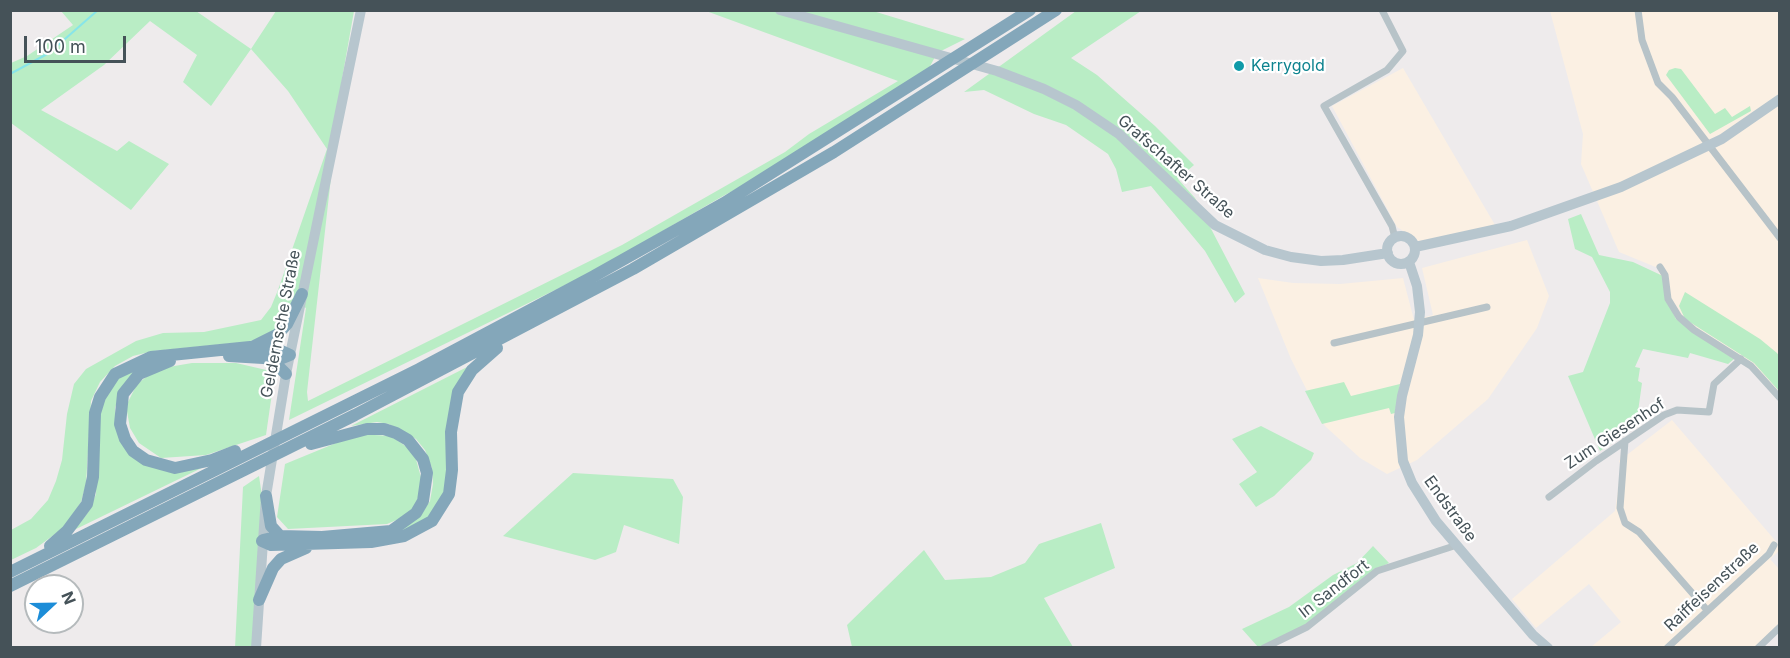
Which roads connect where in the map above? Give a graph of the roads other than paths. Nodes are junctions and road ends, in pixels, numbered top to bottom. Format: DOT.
graph roads {
  1 [pos="361,10"];
  2 [pos="780,10"];
  3 [pos="1030,10"];
  4 [pos="1056,10"];
  5 [pos="1382,10"];
  6 [pos="1638,10"];
  7 [pos="1779,99"];
  8 [pos="1707,146"];
  9 [pos="1395,238"];
  10 [pos="1779,238"];
  11 [pos="1415,247"];
  12 [pos="1388,253"];
  13 [pos="1409,262"];
  14 [pos="1660,267"];
  15 [pos="302,294"];
  16 [pos="1487,307"];
  17 [pos="1420,323"];
  18 [pos="517,332"];
  19 [pos="1334,343"];
  20 [pos="250,347"];
  21 [pos="290,355"];
  22 [pos="271,359"];
  23 [pos="1741,359"];
  24 [pos="286,374"];
  25 [pos="1779,398"];
  26 [pos="1625,441"];
  27 [pos="263,445"];
  28 [pos="281,452"];
  29 [pos="266,496"];
  30 [pos="1548,497"];
  31 [pos="280,536"];
  32 [pos="262,541"];
  33 [pos="319,545"];
  34 [pos="1456,545"];
  35 [pos="1774,545"];
  36 [pos="25,564"];
  37 [pos="10,572"];
  38 [pos="10,586"];
  39 [pos="259,600"];
  40 [pos="1707,610"];
  41 [pos="1779,627"];
  42 [pos="256,648"];
  43 [pos="1264,648"];
  44 [pos="1548,648"];
  45 [pos="1667,648"];
  46 [pos="1758,648"];
  1 -- 15 [label="street, Geldernsche Straße"];
  2 -- 12 [label="street, Grafschafter Straße"];
  3 -- 27 [label="highway"];
  4 -- 18 [label="highway"];
  5 -- 9 [label="street"];
  6 -- 8 [label="street"];
  7 -- 8 [label="street"];
  8 -- 10 [label="street"];
  8 -- 11 [label="street"];
  9 -- 11 [label="street"];
  9 -- 12 [label="street"];
  11 -- 13 [label="street"];
  12 -- 13 [label="street"];
  13 -- 17 [label="street, Endstraße"];
  14 -- 23 [label="street"];
  15 -- 20 [label="highway"];
  15 -- 21 [label="street, Geldernsche Straße"];
  16 -- 17 [label="street"];
  17 -- 19 [label="street"];
  17 -- 34 [label="street, Endstraße"];
  18 -- 28 [label="highway"];
  18 -- 33 [label="highway"];
  20 -- 21 [label="highway"];
  20 -- 36 [label="highway"];
  21 -- 22 [label="highway"];
  21 -- 24 [label="street, Geldernsche Straße"];
  22 -- 24 [label="highway"];
  22 -- 27 [label="highway"];
  23 -- 25 [label="street"];
  23 -- 26 [label="street, Zum Giesenhof"];
  24 -- 29 [label="street, Geldernsche Straße"];
  26 -- 30 [label="street, Zum Giesenhof"];
  26 -- 40 [label="street"];
  27 -- 36 [label="highway"];
  28 -- 31 [label="highway"];
  28 -- 38 [label="highway"];
  29 -- 31 [label="highway"];
  29 -- 32 [label="street, Geldernsche Straße"];
  31 -- 32 [label="highway"];
  32 -- 33 [label="highway"];
  32 -- 39 [label="street, Geldernsche Straße"];
  33 -- 39 [label="highway"];
  34 -- 43 [label="street, In Sandfort"];
  34 -- 44 [label="street, Endstraße"];
  35 -- 40 [label="street, Raiffeisenstraße"];
  36 -- 37 [label="highway"];
  39 -- 42 [label="street, Geldernsche Straße"];
  40 -- 45 [label="street, Raiffeisenstraße"];
  41 -- 46 [label="street"];
}
